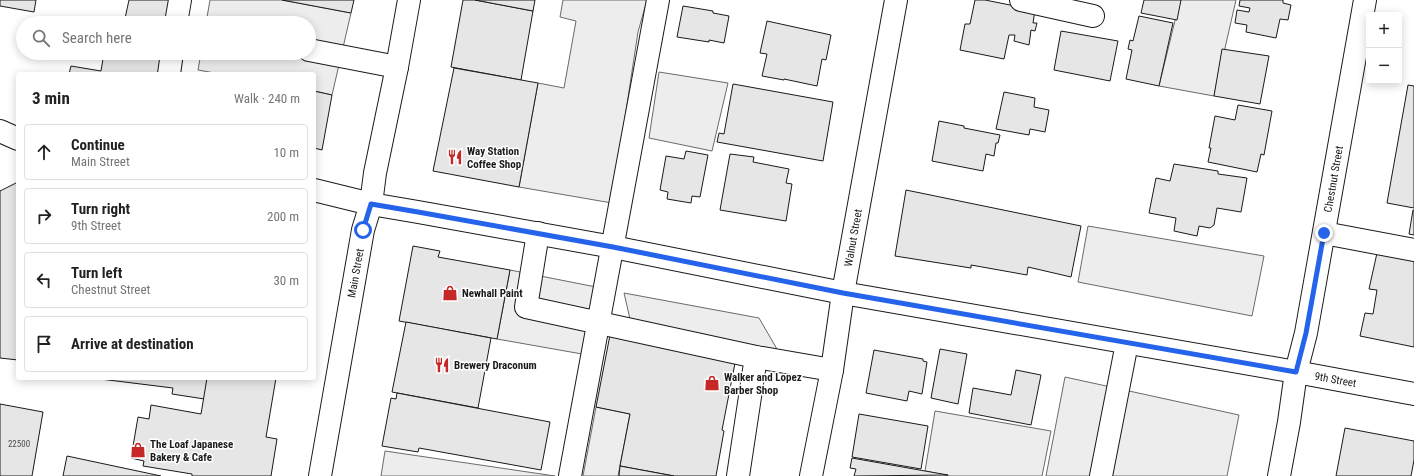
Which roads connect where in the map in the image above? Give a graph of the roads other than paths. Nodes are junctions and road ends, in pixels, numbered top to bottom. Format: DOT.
graph roads {
  1 [pos="180,0"];
  2 [pos="409,0"];
  3 [pos="658,0"];
  4 [pos="896,0"];
  5 [pos="1021,0"];
  6 [pos="1365,0"];
  7 [pos="177,16"];
  8 [pos="1093,16"];
  9 [pos="316,51"];
  10 [pos="171,60"];
  11 [pos="397,67"];
  12 [pos="169,72"];
  13 [pos="0,131"];
  14 [pos="16,138"];
  15 [pos="16,144"];
  16 [pos="0,148"];
  17 [pos="316,190"];
  18 [pos="371,204"];
  19 [pos="538,233"];
  20 [pos="1324,233"];
  21 [pos="613,247"];
  22 [pos="1414,250"];
  23 [pos="843,293"];
  24 [pos="598,323"];
  25 [pos="1127,343"];
  26 [pos="756,358"];
  27 [pos="832,370"];
  28 [pos="1296,372"];
  29 [pos="1414,394"];
  30 [pos="320,476"];
  31 [pos="570,476"];
  32 [pos="738,476"];
  33 [pos="811,476"];
  34 [pos="1101,476"];
  35 [pos="1279,476"];
  1 -- 7 [label="street"];
  2 -- 11 [label="street, Main Street"];
  3 -- 21 [label="street"];
  4 -- 23 [label="street, Walnut Street"];
  5 -- 8 [label="street"];
  6 -- 20 [label="street, Chestnut Street"];
  9 -- 11 [label="street"];
  10 -- 12 [label="street"];
  11 -- 18 [label="street, Main Street"];
  13 -- 14 [label="street"];
  15 -- 16 [label="street"];
  17 -- 18 [label="street, 9th Street"];
  18 -- 19 [label="street, 9th Street"];
  18 -- 30 [label="street, Main Street"];
  19 -- 21 [label="street, 9th Street"];
  19 -- 24 [label="street"];
  20 -- 22 [label="street"];
  20 -- 28 [label="street, Chestnut Street"];
  21 -- 23 [label="street, 9th Street"];
  21 -- 24 [label="street"];
  23 -- 25 [label="street, 9th Street"];
  23 -- 27 [label="street, Walnut Street"];
  24 -- 26 [label="street"];
  24 -- 31 [label="street"];
  25 -- 28 [label="street, 9th Street"];
  25 -- 34 [label="street"];
  26 -- 27 [label="street"];
  26 -- 32 [label="street"];
  27 -- 33 [label="street, Walnut Street"];
  28 -- 29 [label="street, 9th Street"];
  28 -- 35 [label="street, Chestnut Street"];
}
